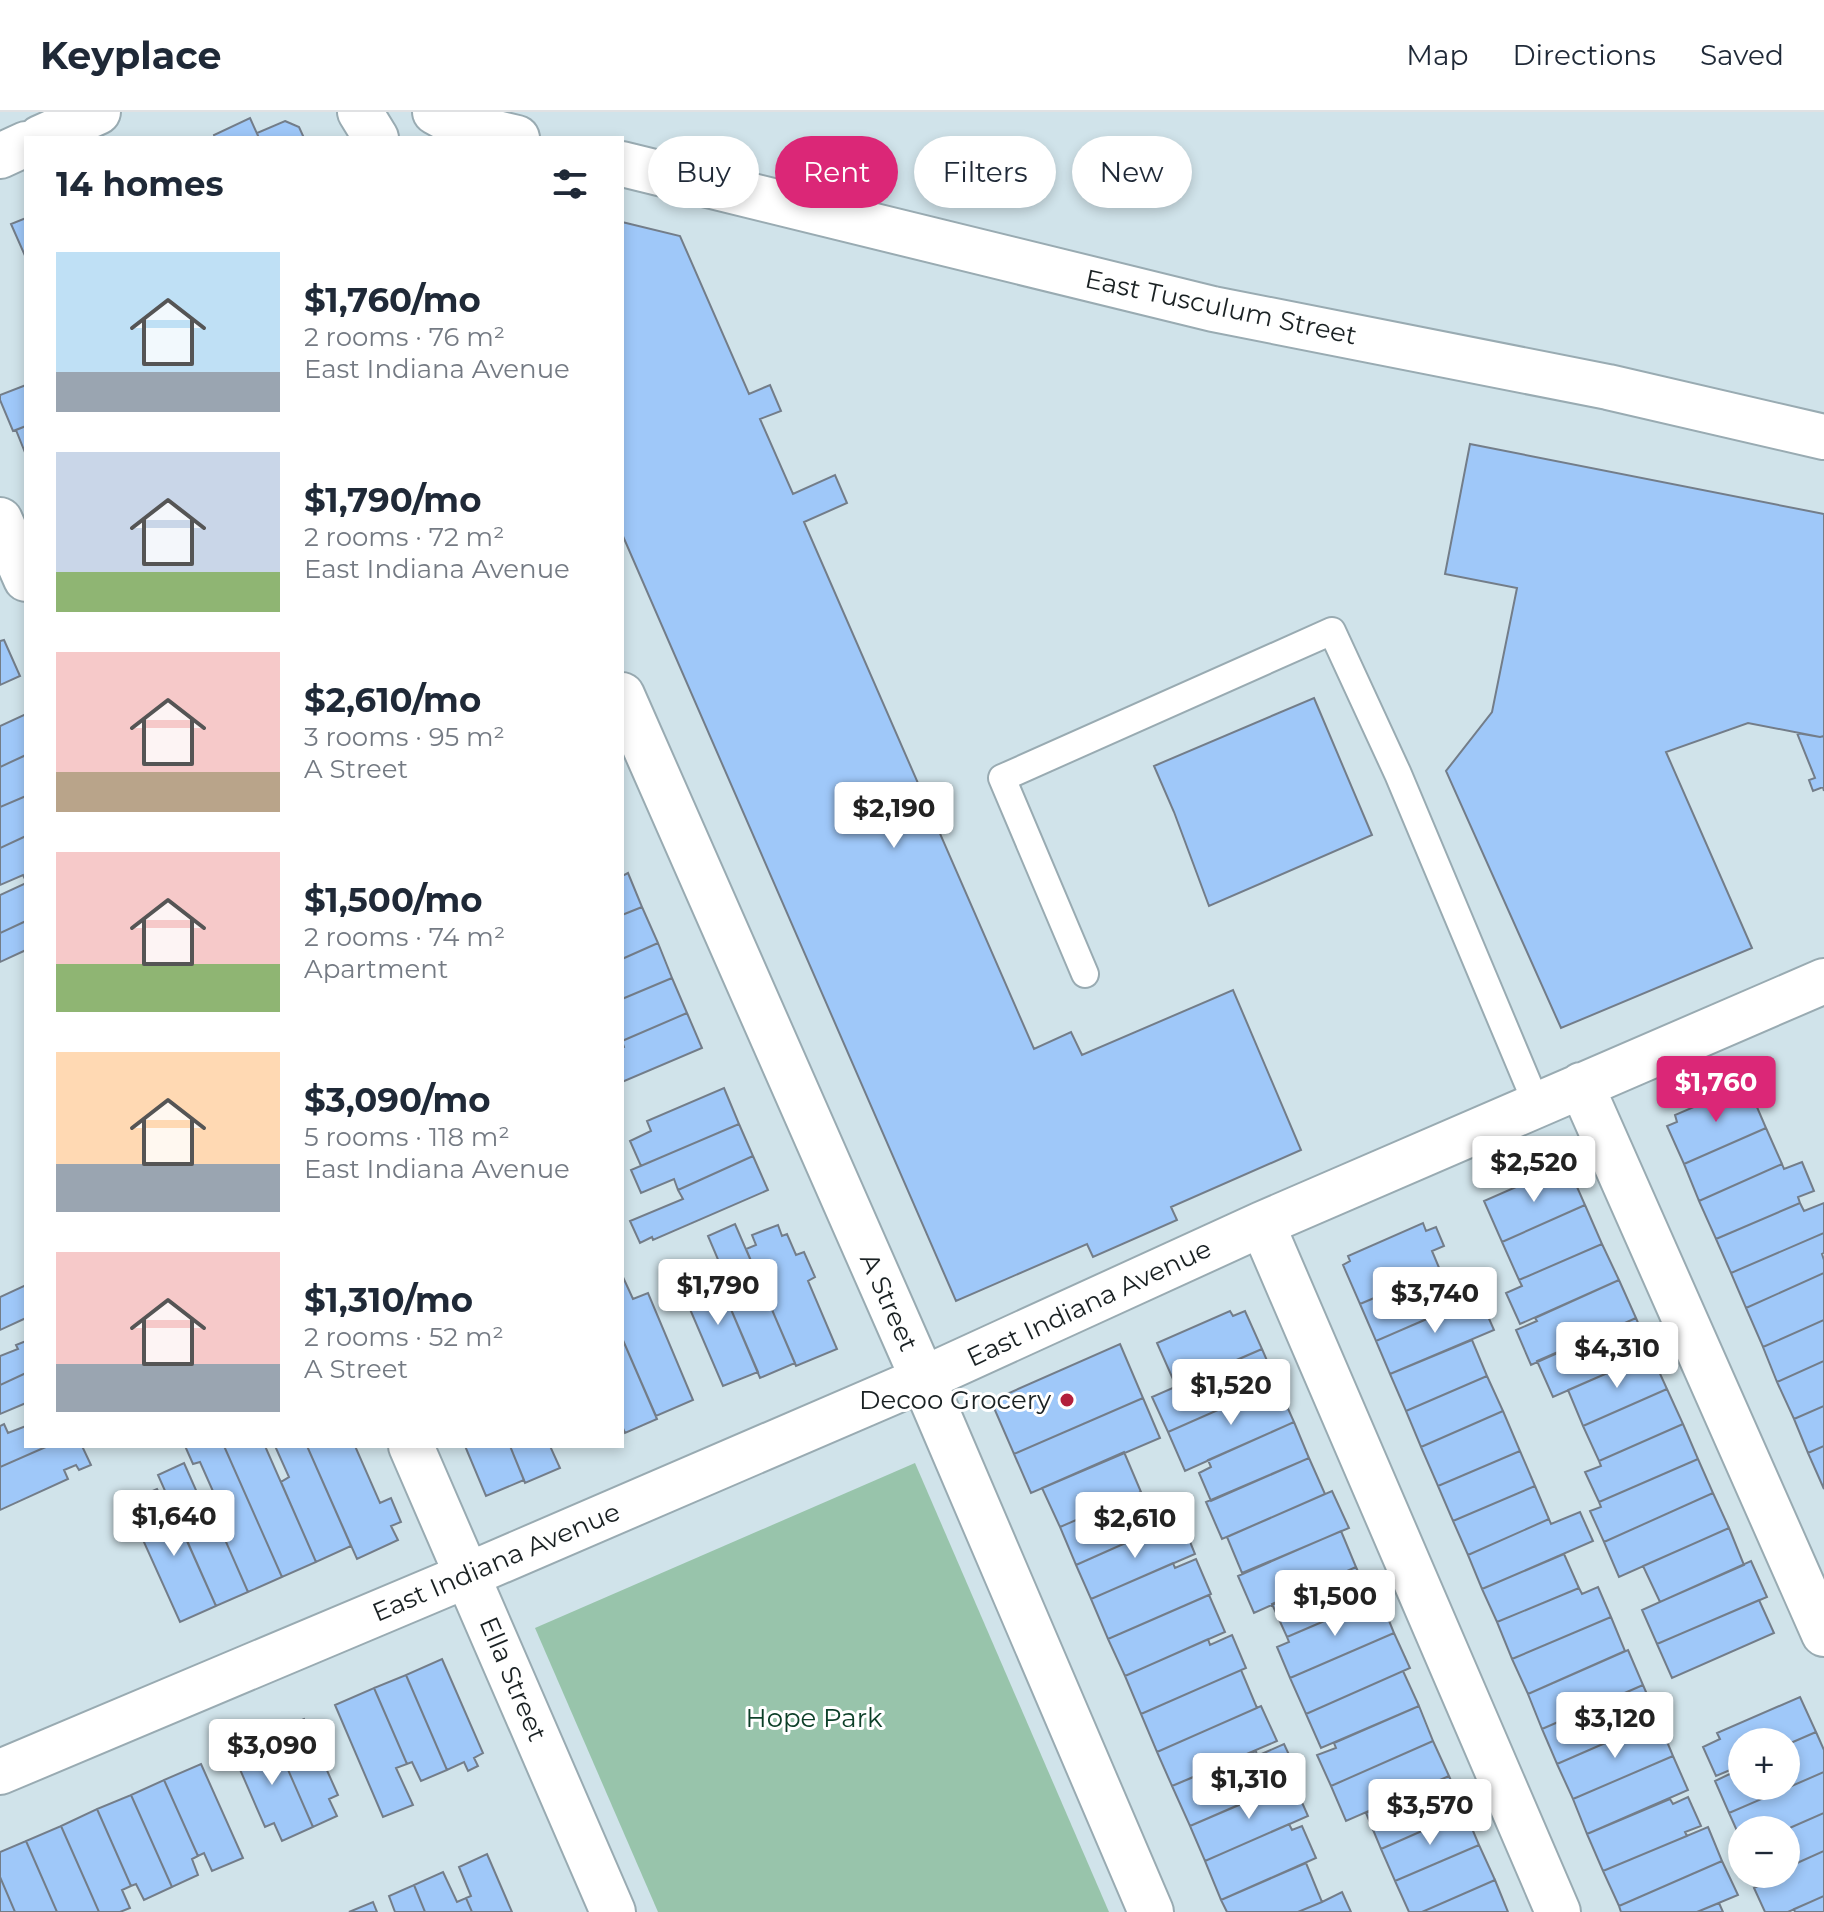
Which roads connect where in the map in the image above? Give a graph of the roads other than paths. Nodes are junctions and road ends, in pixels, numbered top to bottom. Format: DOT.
graph roads {
  1 [pos="98,112"];
  2 [pos="360,112"];
  3 [pos="435,112"];
  4 [pos="44,136"];
  5 [pos="375,136"];
  6 [pos="509,136"];
  7 [pos="24,145"];
  8 [pos="0,156"];
  9 [pos="624,164"];
  10 [pos="1824,437"];
  11 [pos="0,520"];
  12 [pos="24,574"];
  13 [pos="624,700"];
  14 [pos="1085,974"];
  15 [pos="1824,981"];
  16 [pos="1581,1085"];
  17 [pos="1537,1105"];
  18 [pos="1262,1224"];
  19 [pos="923,1379"];
  20 [pos="412,1448"];
  21 [pos="468,1575"];
  22 [pos="1824,1634"];
  23 [pos="4,1761"];
  24 [pos="613,1912"];
  25 [pos="1151,1912"];
  26 [pos="1558,1912"];
  1 -- 4 [label="street"];
  2 -- 5 [label="street"];
  3 -- 6 [label="street"];
  7 -- 8 [label="street"];
  9 -- 10 [label="street, East Tusculum Street"];
  11 -- 12 [label="street"];
  13 -- 19 [label="street, A Street"];
  14 -- 17 [label="lane"];
  15 -- 16 [label="street, East Indiana Avenue"];
  16 -- 17 [label="street, East Indiana Avenue"];
  16 -- 22 [label="street"];
  17 -- 18 [label="street, East Indiana Avenue"];
  18 -- 19 [label="street, East Indiana Avenue"];
  18 -- 26 [label="street"];
  19 -- 21 [label="street, East Indiana Avenue"];
  19 -- 25 [label="street, A Street"];
  20 -- 21 [label="street, Ella Street"];
  21 -- 23 [label="street, East Indiana Avenue"];
  21 -- 24 [label="street, Ella Street"];
}
